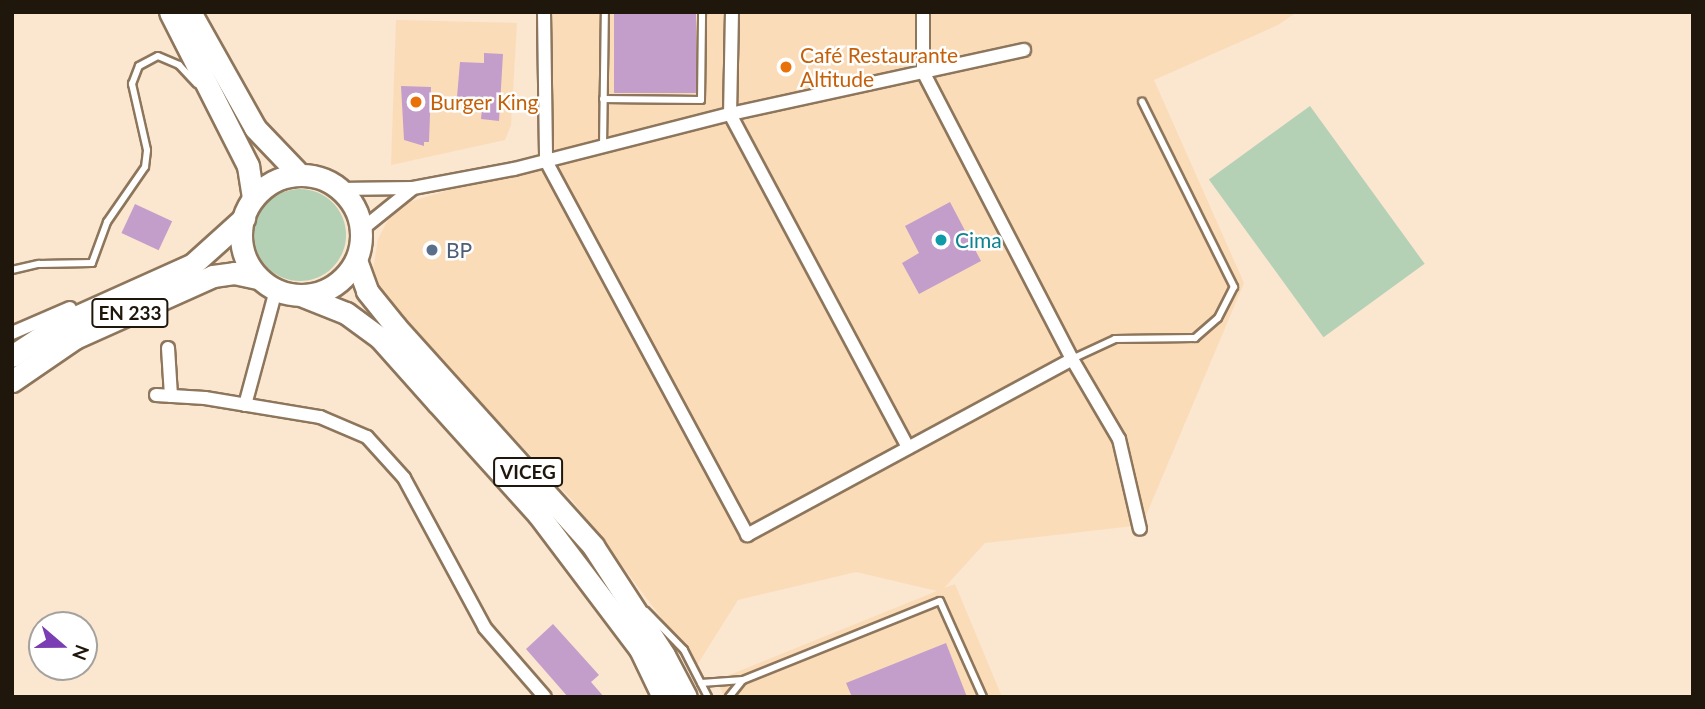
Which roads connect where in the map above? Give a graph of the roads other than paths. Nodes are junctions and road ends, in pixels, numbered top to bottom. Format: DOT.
graph roads {
  1 [pos="170,12"];
  2 [pos="190,12"];
  3 [pos="544,12"];
  4 [pos="605,12"];
  5 [pos="702,12"];
  6 [pos="732,12"];
  7 [pos="923,12"];
  8 [pos="1024,50"];
  9 [pos="923,72"];
  10 [pos="603,99"];
  11 [pos="1142,102"];
  12 [pos="219,105"];
  13 [pos="730,114"];
  14 [pos="603,146"];
  15 [pos="546,161"];
  16 [pos="300,175"];
  17 [pos="413,188"];
  18 [pos="339,189"];
  19 [pos="248,209"];
  20 [pos="361,230"];
  21 [pos="356,260"];
  22 [pos="12,270"];
  23 [pos="258,278"];
  24 [pos="276,290"];
  25 [pos="131,292"];
  26 [pos="303,296"];
  27 [pos="12,332"];
  28 [pos="168,348"];
  29 [pos="12,356"];
  30 [pos="1072,359"];
  31 [pos="12,381"];
  32 [pos="156,395"];
  33 [pos="171,396"];
  34 [pos="245,405"];
  35 [pos="908,448"];
  36 [pos="1140,529"];
  37 [pos="743,680"];
  38 [pos="694,690"];
  39 [pos="545,697"];
  40 [pos="663,697"];
  41 [pos="708,697"];
  42 [pos="729,697"];
  43 [pos="983,697"];
  1 -- 12 [label="main road"];
  2 -- 16 [label="main road"];
  3 -- 15 [label="street"];
  4 -- 10 [label="lane"];
  5 -- 10 [label="lane"];
  6 -- 13 [label="street"];
  7 -- 9 [label="street"];
  8 -- 9 [label="street"];
  9 -- 13 [label="street"];
  9 -- 30 [label="street"];
  10 -- 14 [label="lane"];
  11 -- 30 [label="lane"];
  12 -- 19 [label="main road"];
  12 -- 22 [label="lane"];
  13 -- 14 [label="street"];
  13 -- 35 [label="street"];
  14 -- 15 [label="street"];
  15 -- 17 [label="street"];
  15 -- 35 [label="street"];
  16 -- 18 [label="main road"];
  16 -- 19 [label="main road"];
  17 -- 18 [label="street"];
  17 -- 20 [label="street"];
  18 -- 20 [label="main road"];
  19 -- 23 [label="main road"];
  19 -- 25 [label="main road, EN 233"];
  20 -- 21 [label="main road"];
  21 -- 26 [label="main road"];
  21 -- 38 [label="main road, VICEG"];
  23 -- 24 [label="main road"];
  23 -- 31 [label="main road, EN 233"];
  24 -- 26 [label="main road"];
  24 -- 34 [label="street"];
  25 -- 27 [label="street"];
  25 -- 29 [label="main road, EN 233"];
  26 -- 40 [label="main road, VICEG"];
  28 -- 33 [label="street"];
  30 -- 35 [label="street"];
  30 -- 36 [label="street"];
  32 -- 33 [label="street"];
  33 -- 34 [label="street"];
  34 -- 39 [label="street"];
  37 -- 38 [label="lane"];
  37 -- 42 [label="lane"];
  37 -- 43 [label="lane"];
  38 -- 41 [label="lane"];
}
